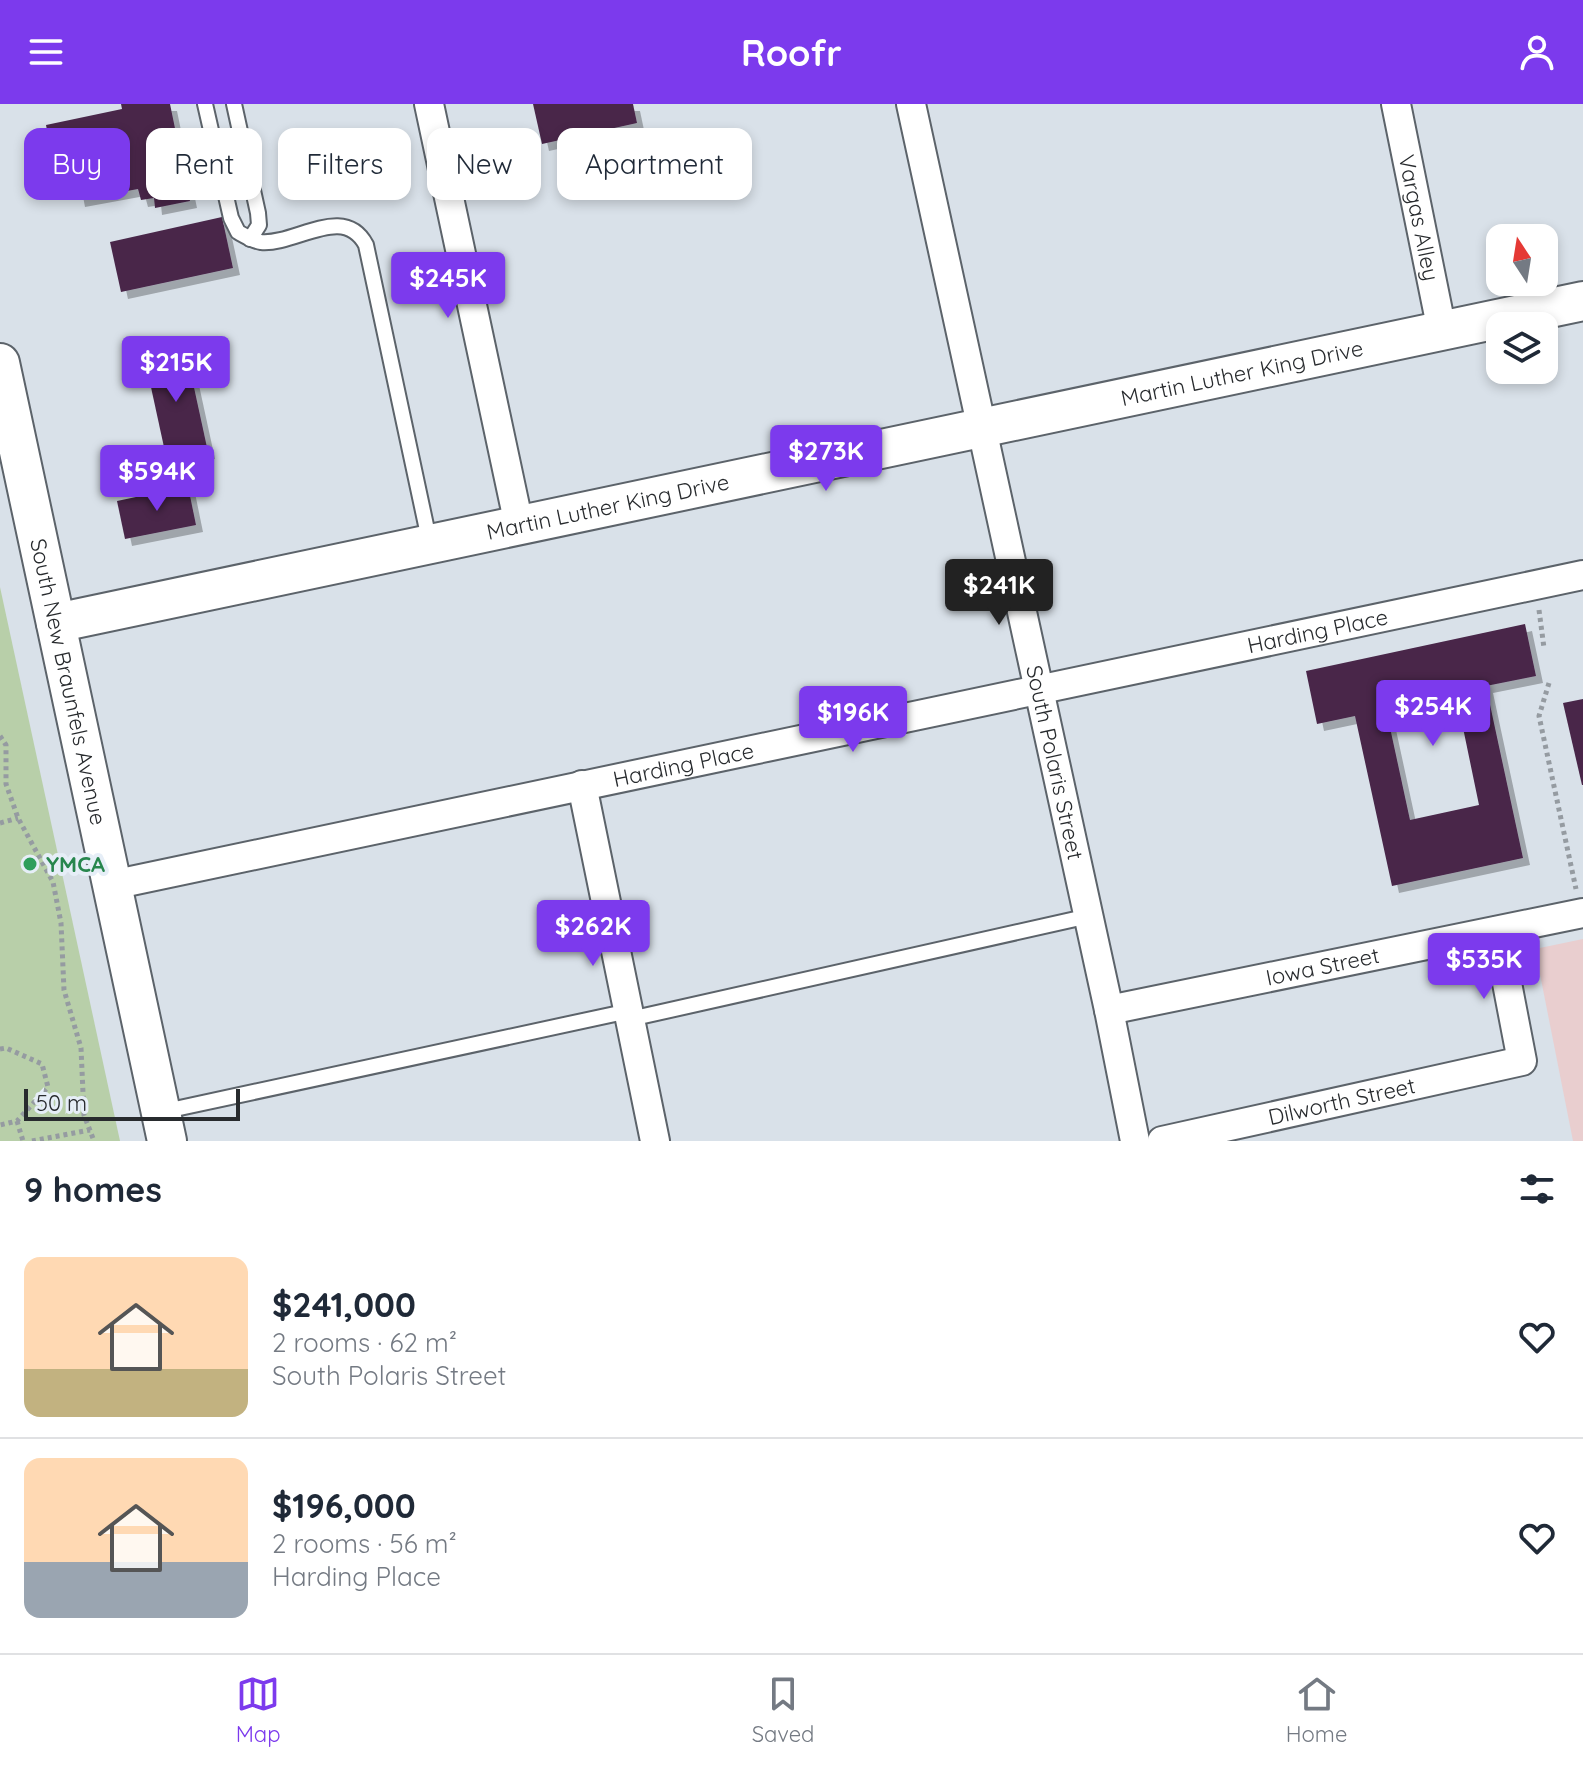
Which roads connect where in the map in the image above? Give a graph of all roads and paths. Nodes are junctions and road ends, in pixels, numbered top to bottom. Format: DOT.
graph roads {
  1 [pos="205,104"];
  2 [pos="234,104"];
  3 [pos="429,104"];
  4 [pos="911,104"];
  5 [pos="1396,104"];
  6 [pos="250,239"];
  7 [pos="1583,301"];
  8 [pos="1442,331"];
  9 [pos="0,363"];
  10 [pos="981,429"];
  11 [pos="519,525"];
  12 [pos="430,544"];
  13 [pos="1583,575"];
  14 [pos="1535,585"];
  15 [pos="56,623"];
  16 [pos="1544,648"];
  17 [pos="1549,683"];
  18 [pos="1039,689"];
  19 [pos="0,736"];
  20 [pos="582,785"];
  21 [pos="18,818"];
  22 [pos="0,823"];
  23 [pos="112,885"];
  24 [pos="1582,913"];
  25 [pos="1089,916"];
  26 [pos="1497,931"];
  27 [pos="1109,1010"];
  28 [pos="629,1015"];
  29 [pos="0,1049"];
  30 [pos="17,1121"];
  31 [pos="0,1125"];
  32 [pos="164,1126"];
  33 [pos="90,1130"];
  34 [pos="23,1141"];
  35 [pos="32,1141"];
  36 [pos="94,1141"];
  37 [pos="655,1141"];
  38 [pos="1135,1141"];
  39 [pos="1162,1141"];
  1 -- 6 [label="lane"];
  2 -- 6 [label="lane"];
  3 -- 11 [label="street"];
  4 -- 10 [label="street, South Polaris Street"];
  5 -- 8 [label="street, Vargas Alley"];
  6 -- 12 [label="lane"];
  7 -- 8 [label="main road, Martin Luther King Drive"];
  8 -- 10 [label="main road, Martin Luther King Drive"];
  9 -- 15 [label="main road, South New Braunfels Avenue"];
  10 -- 11 [label="main road, Martin Luther King Drive"];
  10 -- 18 [label="street, South Polaris Street"];
  11 -- 12 [label="main road, Martin Luther King Drive"];
  12 -- 15 [label="main road, Martin Luther King Drive"];
  13 -- 14 [label="street, Harding Place"];
  14 -- 16 [label="path"];
  14 -- 18 [label="street, Harding Place"];
  15 -- 23 [label="main road, South New Braunfels Avenue"];
  17 -- 24 [label="path"];
  18 -- 20 [label="street, Harding Place"];
  18 -- 25 [label="street, South Polaris Street"];
  19 -- 21 [label="path"];
  20 -- 23 [label="street, Harding Place"];
  20 -- 28 [label="street"];
  21 -- 22 [label="path"];
  21 -- 33 [label="path"];
  23 -- 32 [label="main road, South New Braunfels Avenue"];
  24 -- 26 [label="street, Iowa Street"];
  25 -- 27 [label="street, South Polaris Street"];
  25 -- 28 [label="lane"];
  26 -- 27 [label="street, Iowa Street"];
  26 -- 39 [label="street, Dilworth Street"];
  27 -- 38 [label="street, South Polaris Street"];
  28 -- 32 [label="lane"];
  28 -- 37 [label="street"];
  29 -- 30 [label="path"];
  30 -- 31 [label="path"];
  30 -- 34 [label="path"];
  33 -- 35 [label="path"];
  33 -- 36 [label="path"];
}
